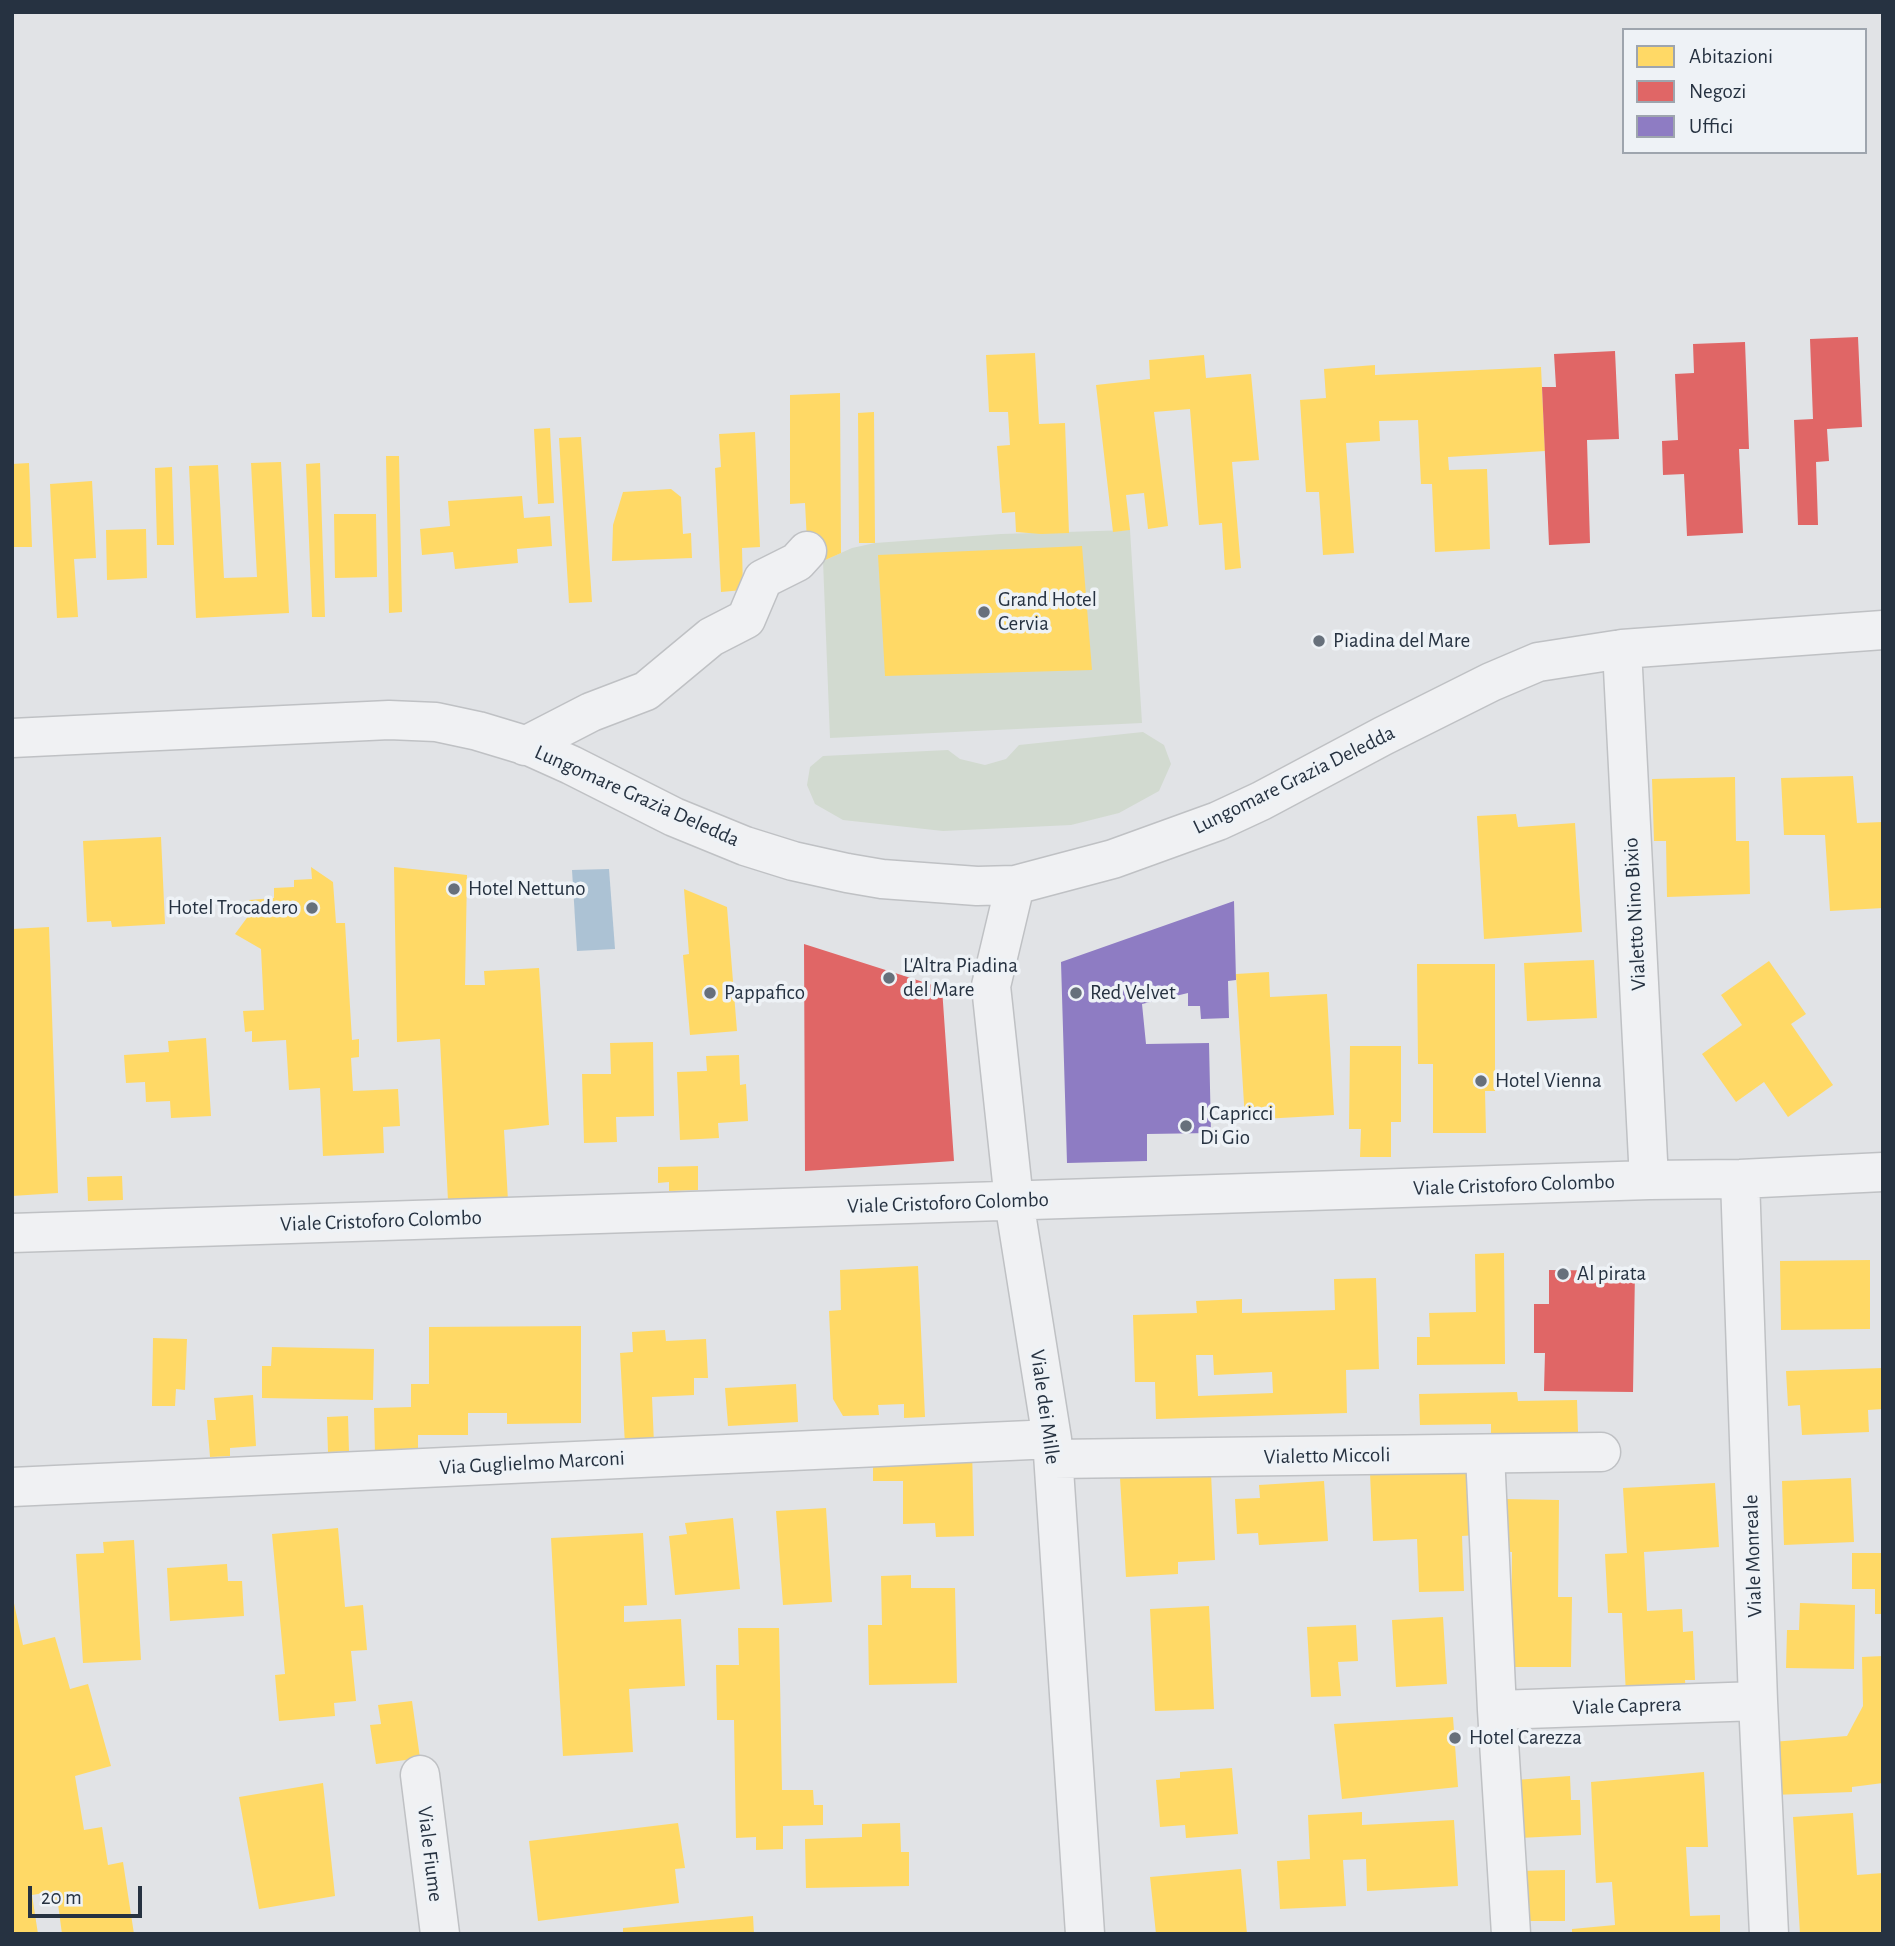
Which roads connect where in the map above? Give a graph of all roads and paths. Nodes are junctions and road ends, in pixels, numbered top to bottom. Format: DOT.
graph roads {
  1 [pos="807,551"];
  2 [pos="1883,630"];
  3 [pos="1622,649"];
  4 [pos="12,738"];
  5 [pos="525,746"];
  6 [pos="1016,885"];
  7 [pos="1883,1172"];
  8 [pos="1740,1179"];
  9 [pos="1649,1180"];
  10 [pos="1014,1201"];
  11 [pos="12,1233"];
  12 [pos="1053,1449"];
  13 [pos="1601,1452"];
  14 [pos="1485,1454"];
  15 [pos="12,1487"];
  16 [pos="1758,1701"];
  17 [pos="1497,1710"];
  18 [pos="419,1775"];
  19 [pos="440,1934"];
  20 [pos="1085,1934"];
  21 [pos="1511,1934"];
  22 [pos="1769,1934"];
  1 -- 5 [label="street"];
  2 -- 3 [label="street, Lungomare Grazia Deledda"];
  3 -- 6 [label="street, Lungomare Grazia Deledda"];
  3 -- 9 [label="street, Vialetto Nino Bixio"];
  4 -- 5 [label="street, Lungomare Grazia Deledda"];
  5 -- 6 [label="street, Lungomare Grazia Deledda"];
  6 -- 10 [label="street, Viale dei Mille"];
  7 -- 8 [label="street, Viale Cristoforo Colombo"];
  8 -- 9 [label="street, Viale Cristoforo Colombo"];
  8 -- 16 [label="street, Viale Monreale"];
  9 -- 10 [label="street, Viale Cristoforo Colombo"];
  10 -- 11 [label="street, Viale Cristoforo Colombo"];
  10 -- 12 [label="street, Viale dei Mille"];
  12 -- 14 [label="street, Vialetto Miccoli"];
  12 -- 15 [label="street, Via Guglielmo Marconi"];
  12 -- 20 [label="street, Viale dei Mille"];
  13 -- 14 [label="street, Vialetto Miccoli"];
  14 -- 17 [label="street"];
  16 -- 17 [label="street, Viale Caprera"];
  16 -- 22 [label="street, Viale Monreale"];
  17 -- 21 [label="street"];
  18 -- 19 [label="street, Viale Fiume"];
}
